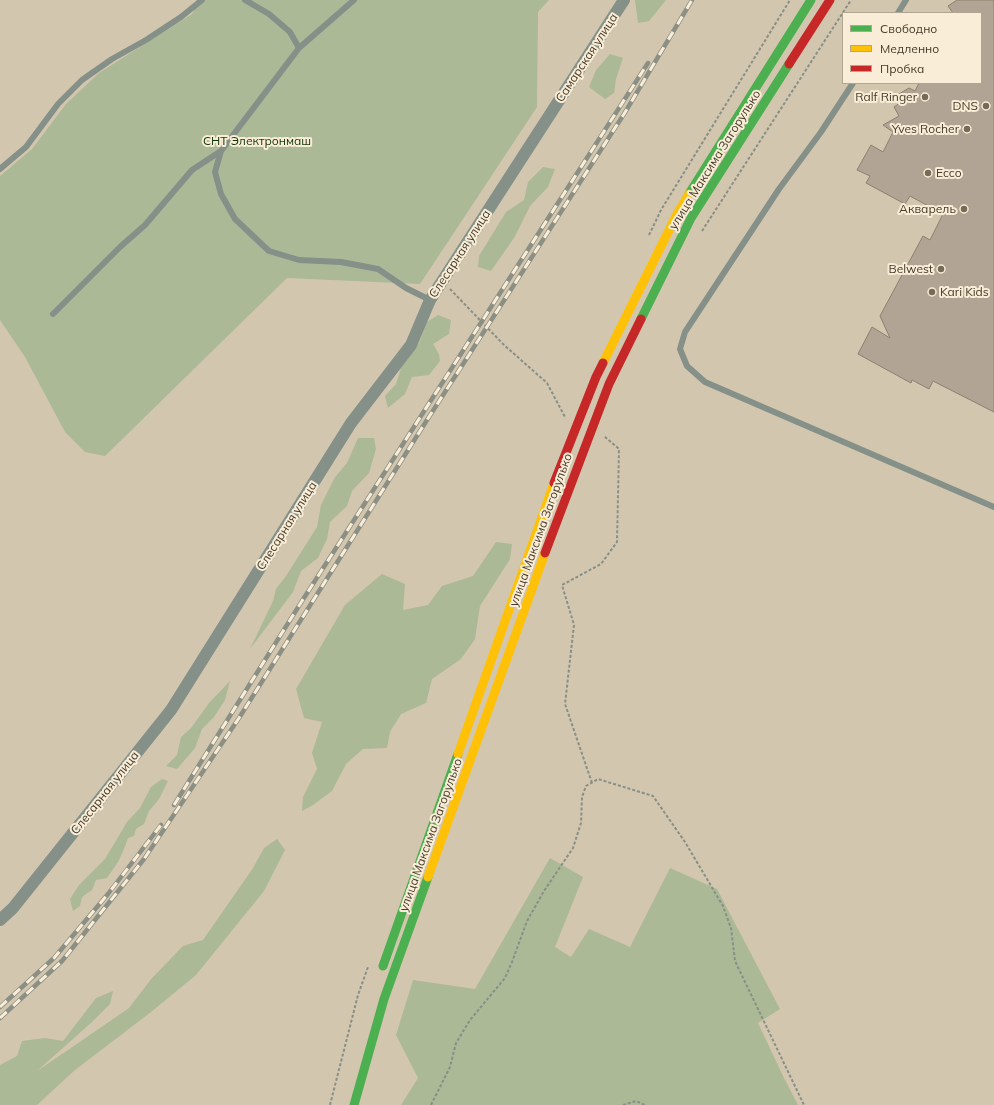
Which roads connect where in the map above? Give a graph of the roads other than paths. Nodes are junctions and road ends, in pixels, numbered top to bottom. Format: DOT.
graph roads {
  1 [pos="202,0"];
  2 [pos="245,0"];
  3 [pos="354,0"];
  4 [pos="624,0"];
  5 [pos="811,0"];
  6 [pos="830,0"];
  7 [pos="906,0"];
  8 [pos="899,12"];
  9 [pos="299,48"];
  10 [pos="852,84"];
  11 [pos="550,116"];
  12 [pos="221,151"];
  13 [pos="0,169"];
  14 [pos="430,300"];
  15 [pos="53,314"];
  16 [pos="994,507"];
  17 [pos="0,920"];
  18 [pos="381,972"];
  19 [pos="354,1105"];
  1 -- 13 [label="lane"];
  2 -- 9 [label="lane"];
  3 -- 9 [label="lane"];
  4 -- 11 [label="street, Самарская улица"];
  5 -- 18 [label="main road, улица Максима Загорулько"];
  6 -- 19 [label="main road, улица Максима Загорулько"];
  7 -- 8 [label="lane"];
  9 -- 12 [label="lane"];
  10 -- 16 [label="lane"];
  11 -- 14 [label="street, Слесарная улица"];
  12 -- 14 [label="lane"];
  12 -- 15 [label="lane"];
  14 -- 17 [label="street, Слесарная улица"];
}
